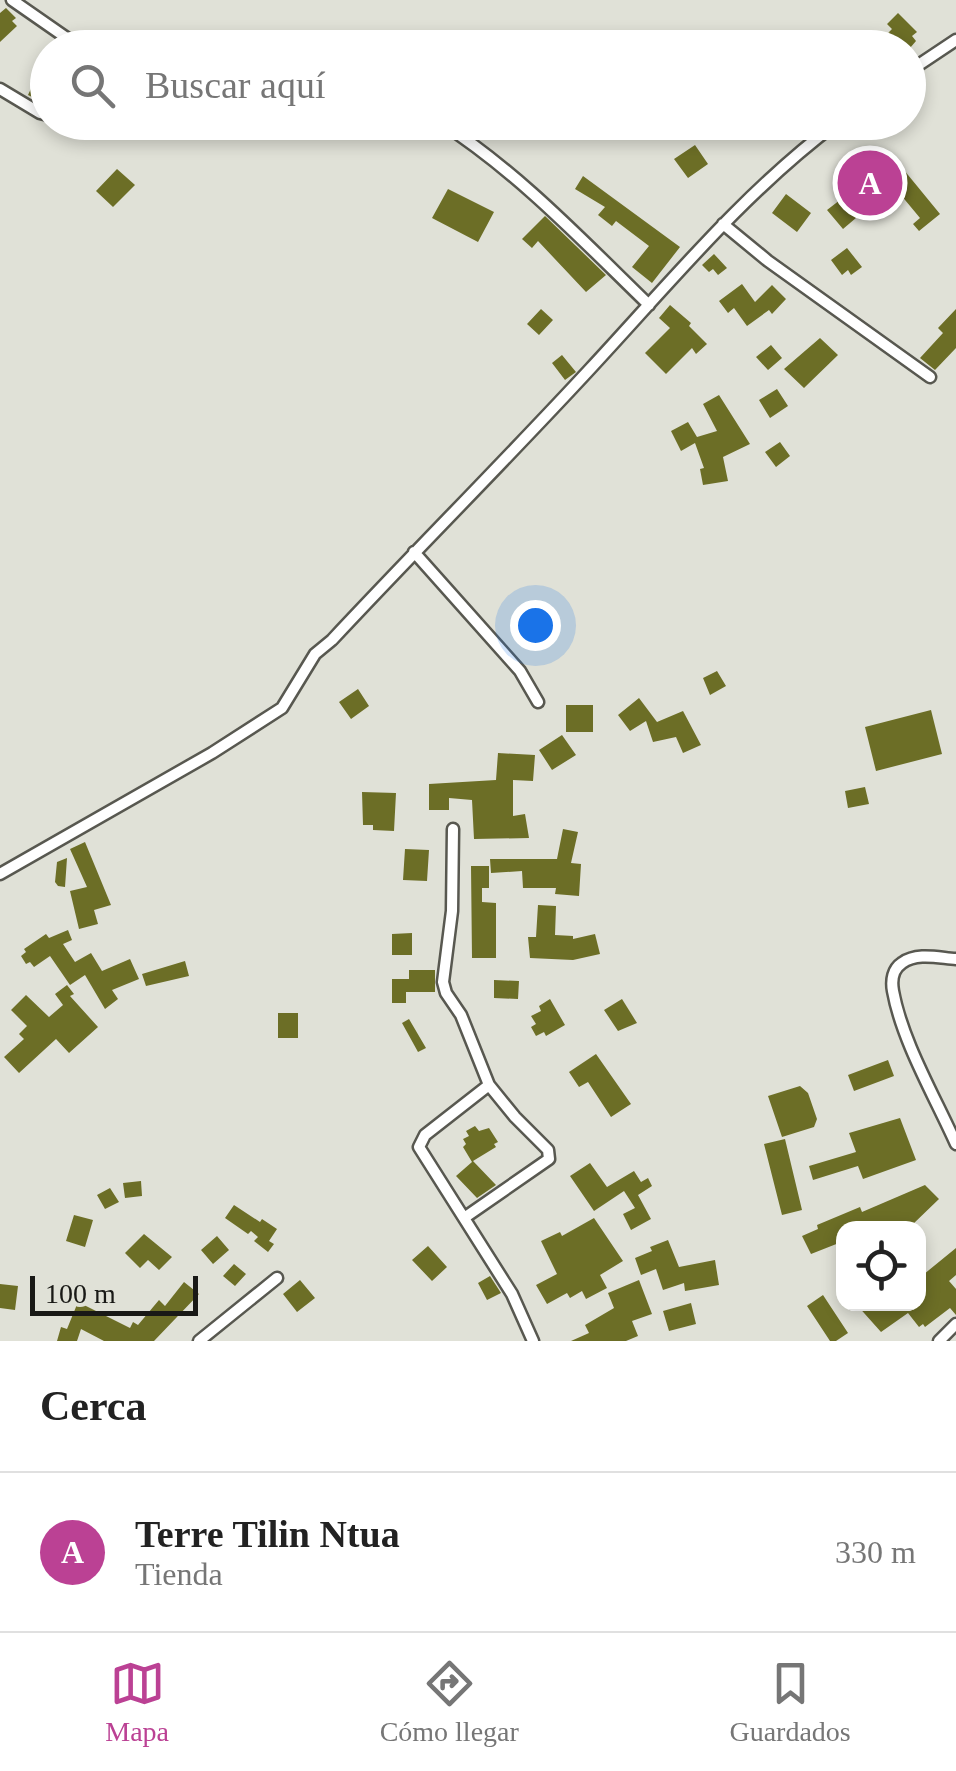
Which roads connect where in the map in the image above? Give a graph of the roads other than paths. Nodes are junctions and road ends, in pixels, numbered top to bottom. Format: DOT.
graph roads {
  1 [pos="12,0"];
  2 [pos="55,30"];
  3 [pos="956,40"];
  4 [pos="926,60"];
  5 [pos="0,90"];
  6 [pos="30,108"];
  7 [pos="466,140"];
  8 [pos="814,140"];
  9 [pos="723,224"];
  10 [pos="649,306"];
  11 [pos="930,377"];
  12 [pos="414,552"];
  13 [pos="538,702"];
  14 [pos="453,829"];
  15 [pos="0,874"];
  16 [pos="956,959"];
  17 [pos="489,1085"];
  18 [pos="956,1144"];
  19 [pos="464,1218"];
  20 [pos="277,1278"];
  21 [pos="956,1324"];
  22 [pos="199,1341"];
  23 [pos="532,1341"];
  24 [pos="939,1341"];
  1 -- 2 [label="street"];
  3 -- 4 [label="street"];
  5 -- 6 [label="street"];
  7 -- 10 [label="street"];
  8 -- 9 [label="street"];
  9 -- 10 [label="street"];
  9 -- 11 [label="street"];
  10 -- 12 [label="street"];
  12 -- 13 [label="street"];
  12 -- 15 [label="street"];
  14 -- 17 [label="street"];
  16 -- 18 [label="street"];
  17 -- 19 [label="street"];
  17 -- 19 [label="street"];
  19 -- 23 [label="street"];
  20 -- 22 [label="street"];
  21 -- 24 [label="street"];
}
